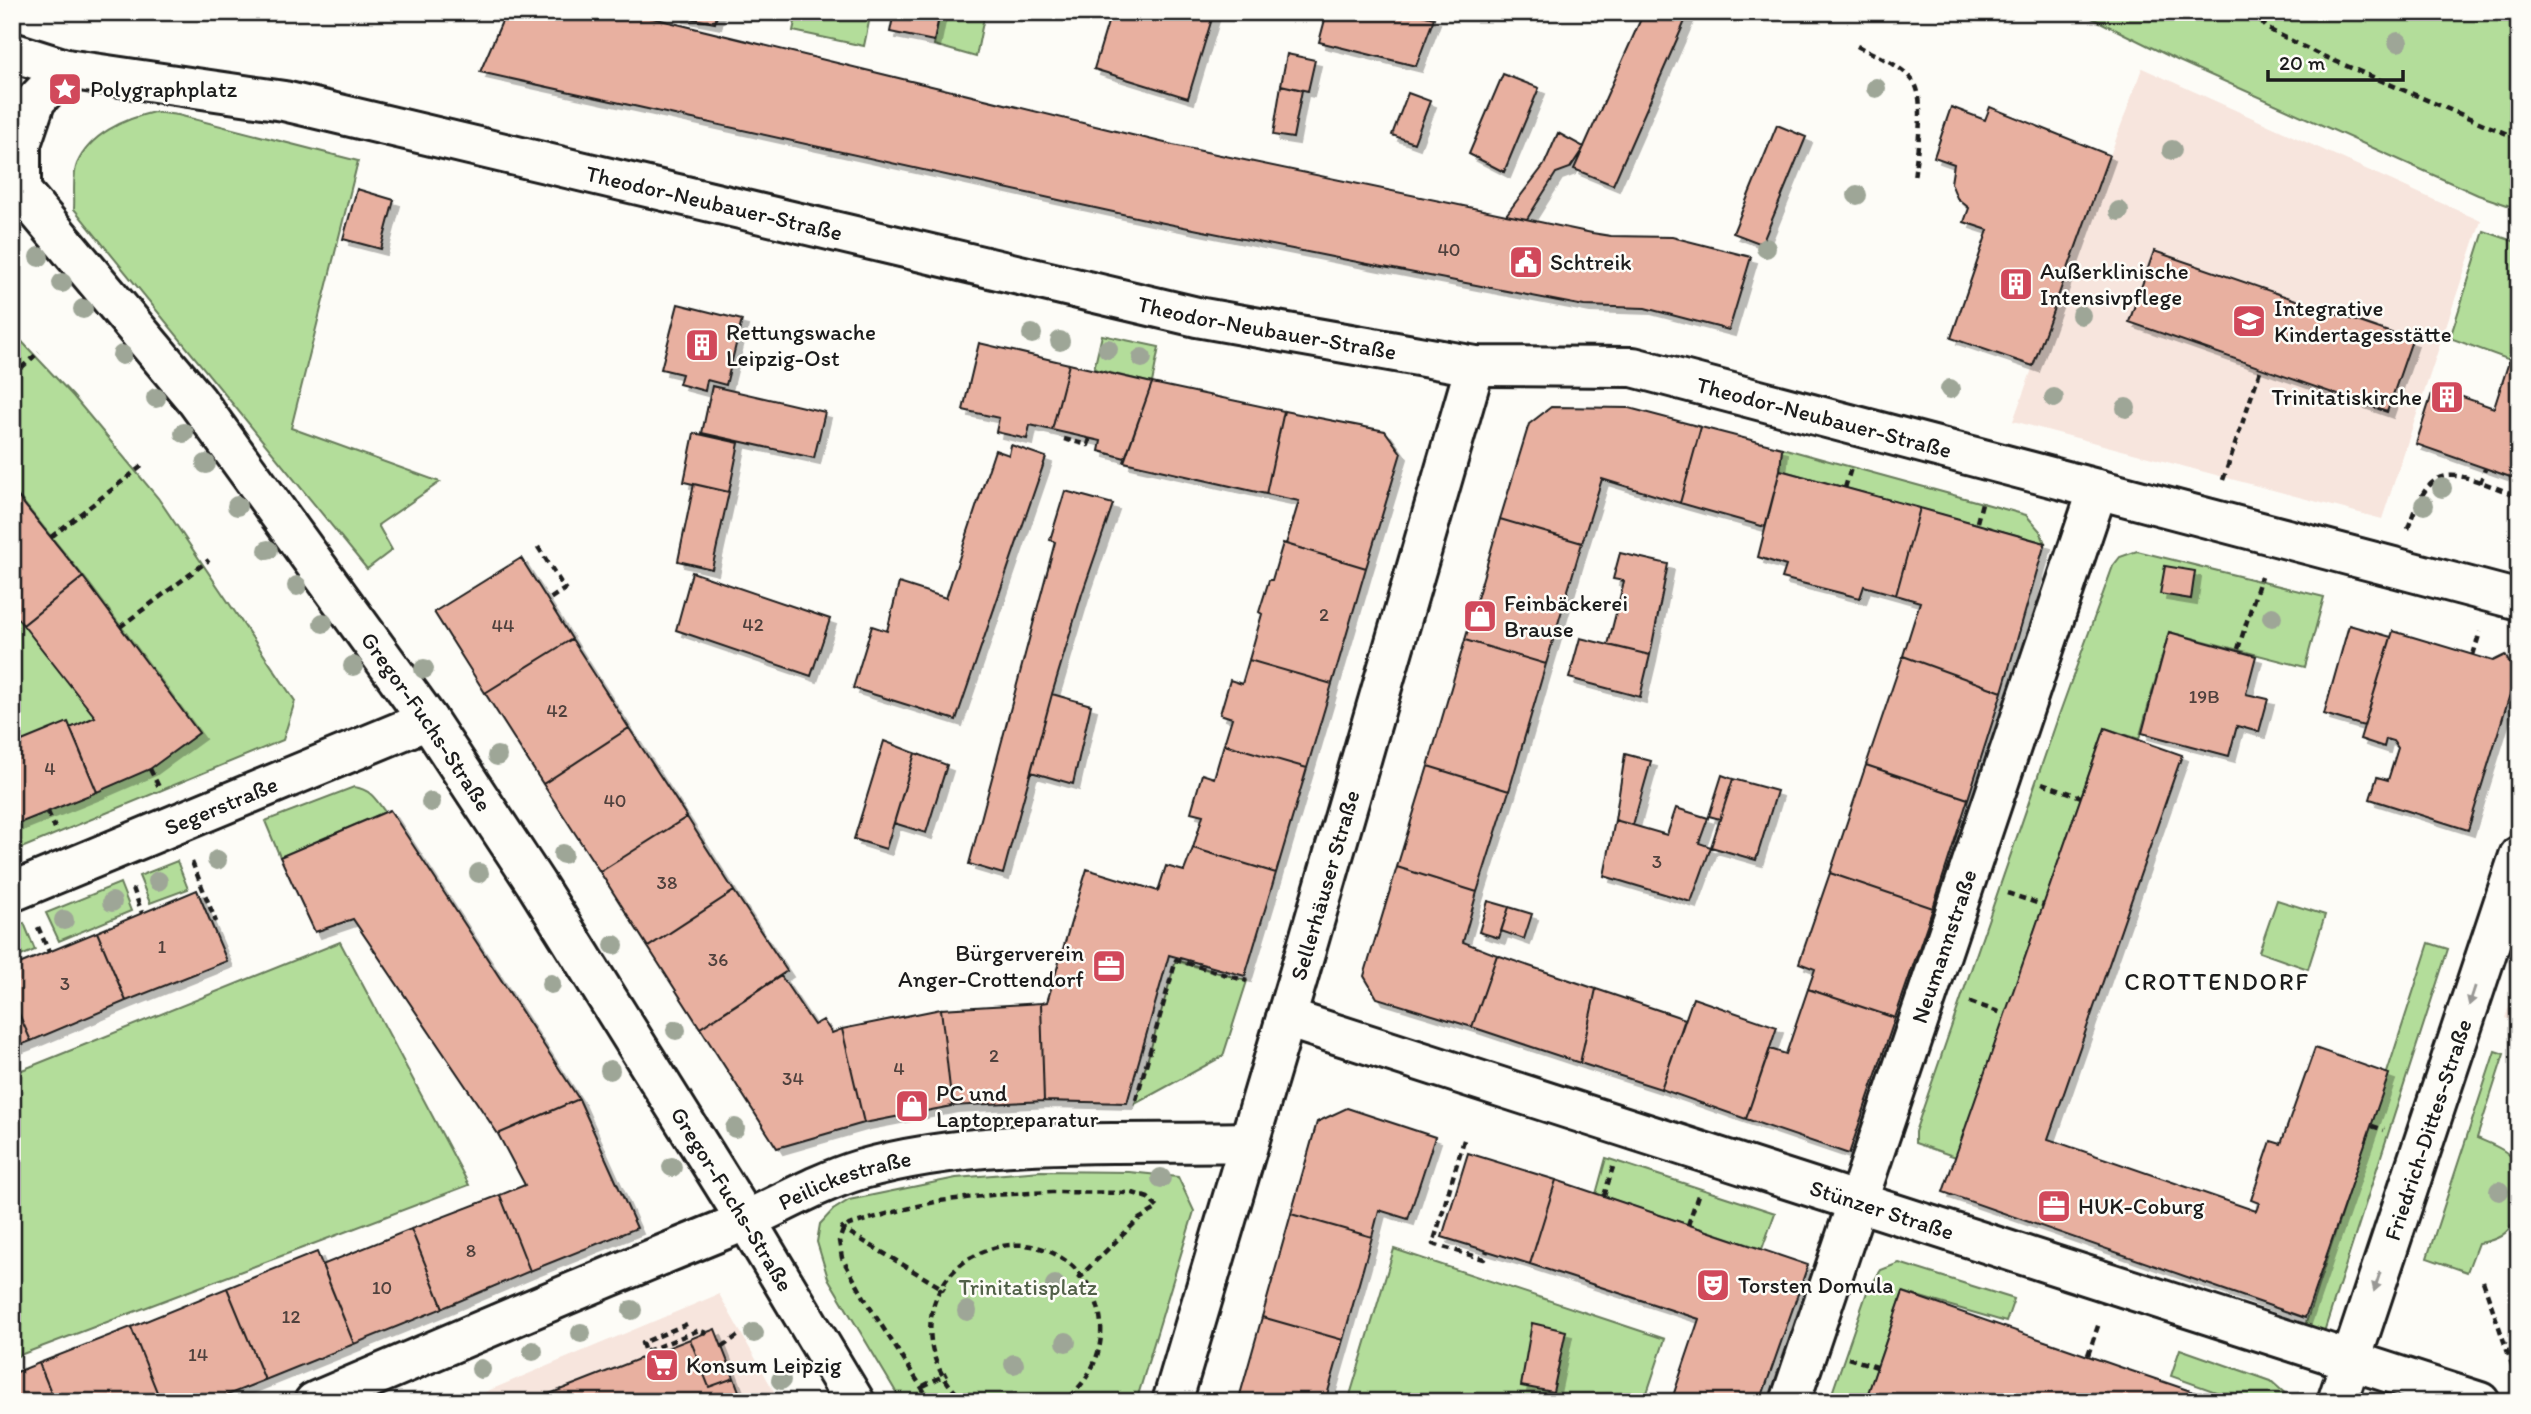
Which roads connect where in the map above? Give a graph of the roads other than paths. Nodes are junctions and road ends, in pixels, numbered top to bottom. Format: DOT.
graph roads {
  1 [pos="12,52"];
  2 [pos="66,69"];
  3 [pos="17,190"];
  4 [pos="1475,366"];
  5 [pos="2098,489"];
  6 [pos="2519,600"];
  7 [pos="428,720"];
  8 [pos="2519,856"];
  9 [pos="12,892"];
  10 [pos="1286,1018"];
  11 [pos="1248,1142"];
  12 [pos="1859,1201"];
  13 [pos="746,1220"];
  14 [pos="2351,1360"];
  15 [pos="314,1402"];
  16 [pos="855,1402"];
  17 [pos="1172,1402"];
  18 [pos="1790,1402"];
  19 [pos="2337,1402"];
  20 [pos="2480,1402"];
  1 -- 2 [label="street, Theodor-Neubauer-Straße"];
  2 -- 3 [label="street, Gregor-Fuchs-Straße"];
  2 -- 4 [label="street, Theodor-Neubauer-Straße"];
  3 -- 7 [label="street, Gregor-Fuchs-Straße"];
  4 -- 5 [label="street, Theodor-Neubauer-Straße"];
  4 -- 10 [label="street, Sellerhäuser Straße"];
  5 -- 6 [label="street, Theodor-Neubauer-Straße"];
  5 -- 12 [label="street, Neumannstraße"];
  7 -- 9 [label="street, Segerstraße"];
  7 -- 13 [label="street, Gregor-Fuchs-Straße"];
  8 -- 14 [label="street, Friedrich-Dittes-Straße, one-way"];
  10 -- 11 [label="street, Sellerhäuser Straße"];
  10 -- 12 [label="street, Stünzer Straße"];
  11 -- 13 [label="street, Peilickestraße"];
  11 -- 17 [label="street, Sellerhäuser Straße"];
  12 -- 14 [label="street, Stünzer Straße"];
  12 -- 18 [label="street, Neumannstraße"];
  13 -- 15 [label="street, Peilickestraße"];
  13 -- 16 [label="street, Gregor-Fuchs-Straße"];
  14 -- 19 [label="street, Friedrich-Dittes-Straße"];
  14 -- 20 [label="street, Stünzer Straße"];
}
